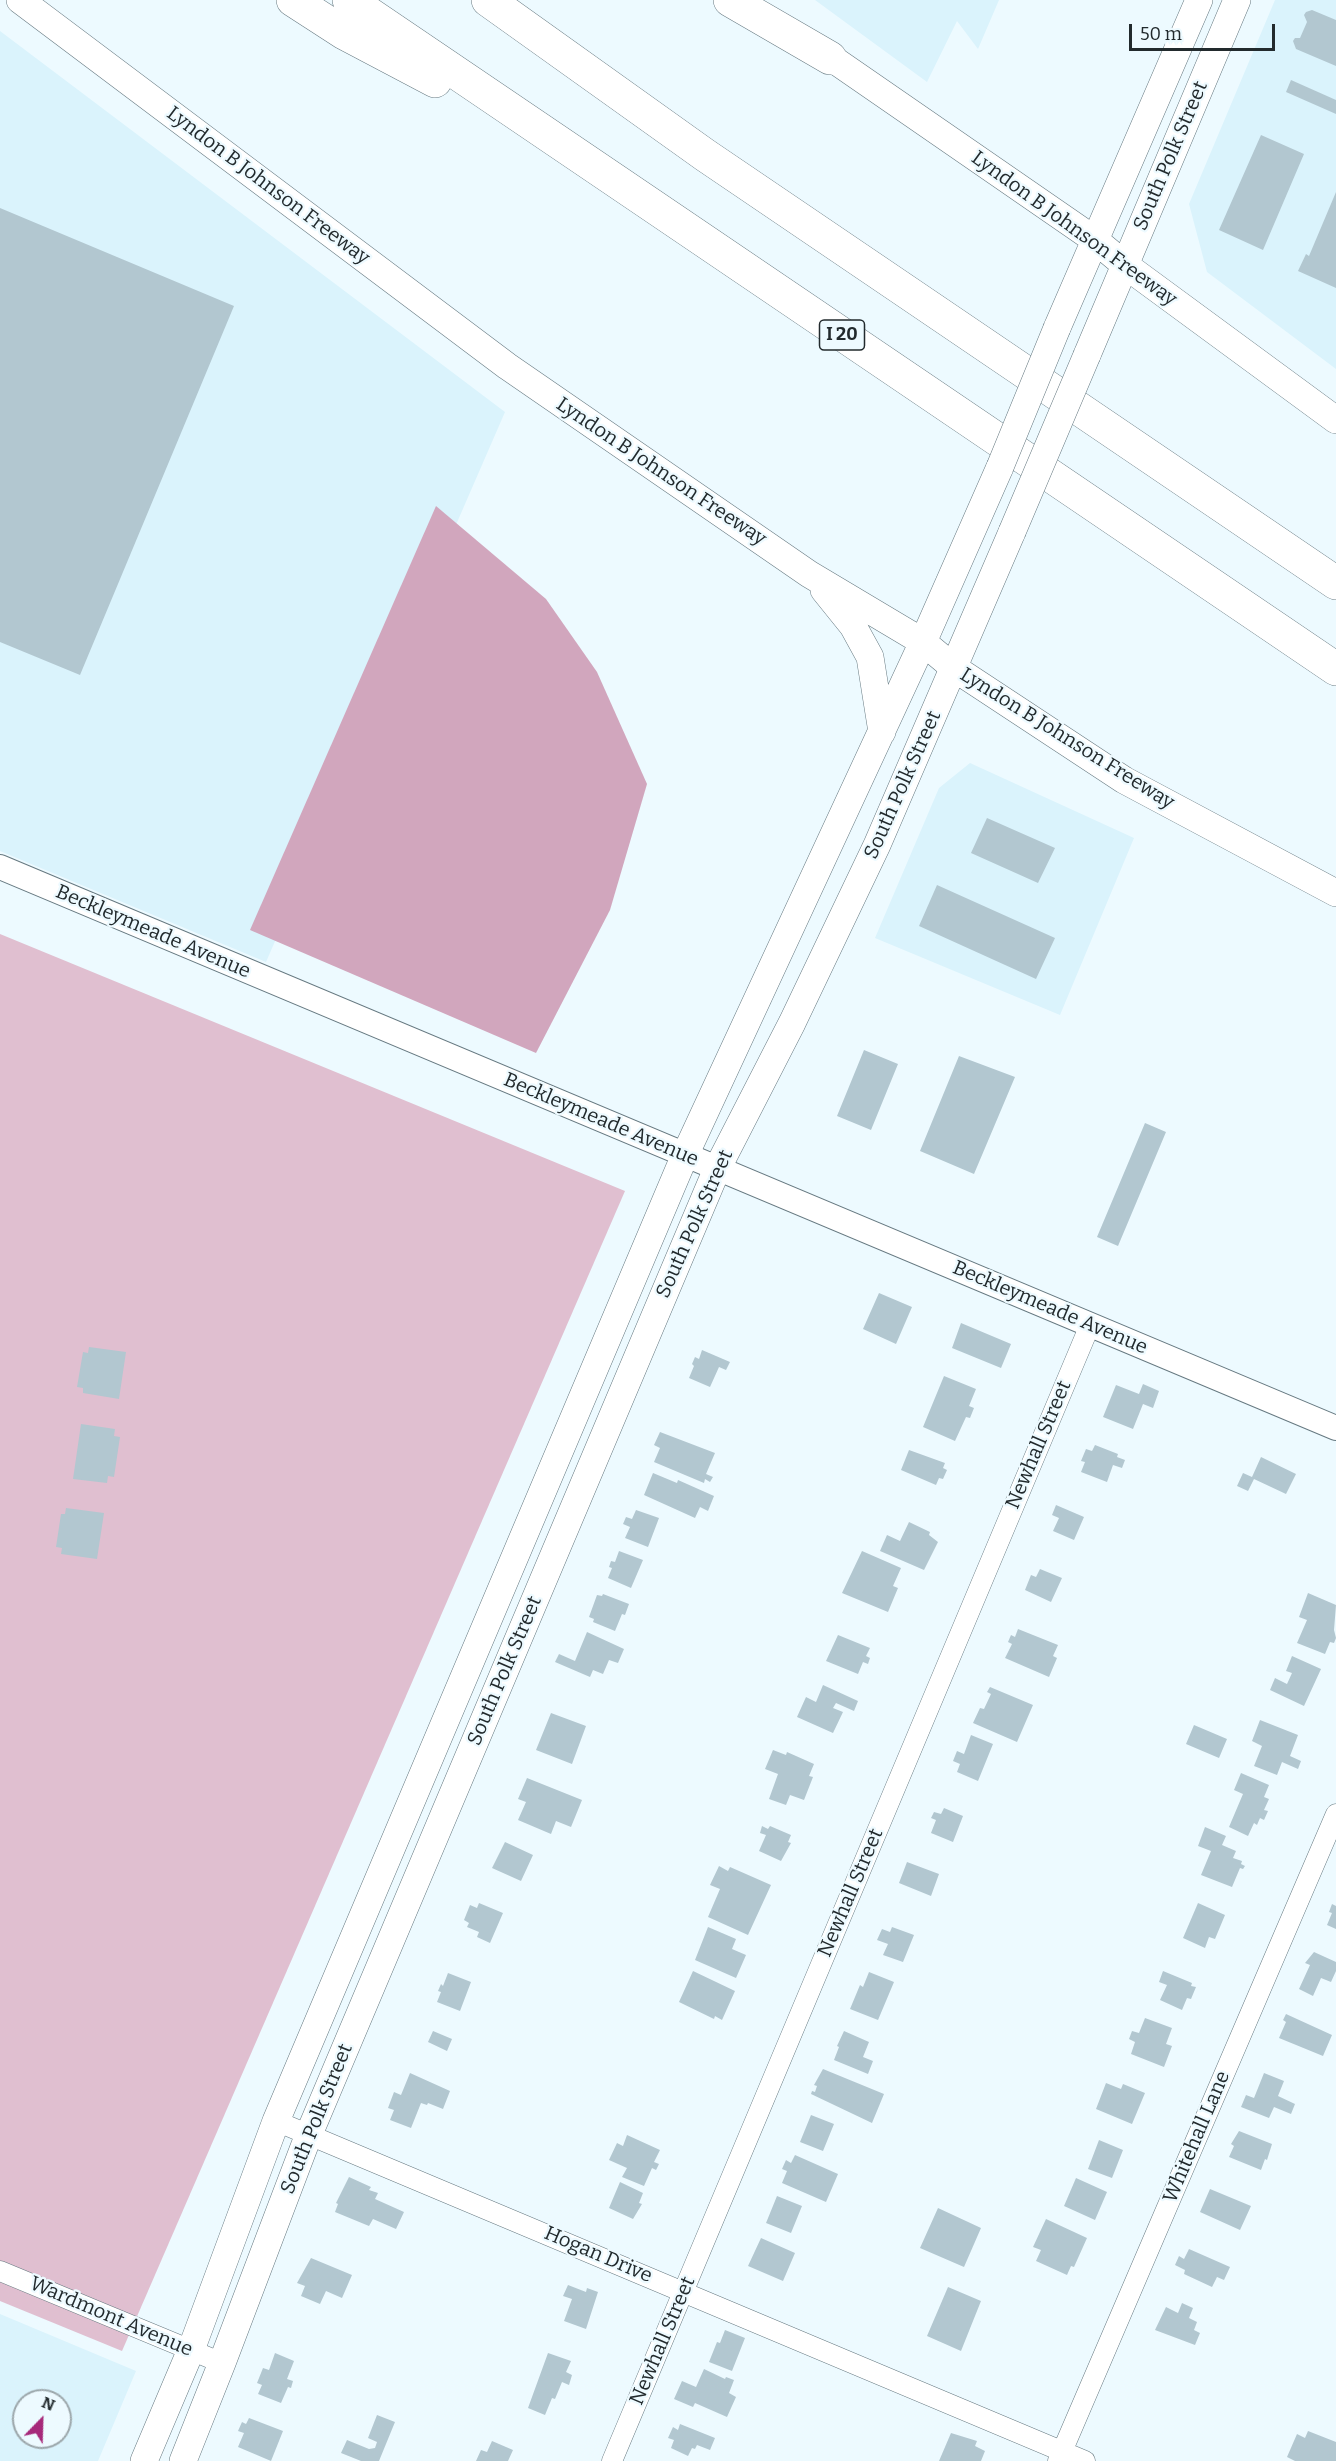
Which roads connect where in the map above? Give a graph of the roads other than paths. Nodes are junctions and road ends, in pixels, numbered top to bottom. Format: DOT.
graph roads {
  1 [pos="20,0"];
  2 [pos="293,0"];
  3 [pos="349,0"];
  4 [pos="488,0"];
  5 [pos="730,0"];
  6 [pos="750,0"];
  7 [pos="1199,0"];
  8 [pos="1237,0"];
  9 [pos="830,58"];
  10 [pos="1173,59"];
  11 [pos="1206,74"];
  12 [pos="576,155"];
  13 [pos="1095,240"];
  14 [pos="1125,265"];
  15 [pos="1336,420"];
  16 [pos="809,574"];
  17 [pos="1336,584"];
  18 [pos="923,642"];
  19 [pos="954,668"];
  20 [pos="1336,669"];
  21 [pos="882,732"];
  22 [pos="0,867"];
  23 [pos="1336,893"];
  24 [pos="685,1155"];
  25 [pos="717,1169"];
  26 [pos="1090,1325"];
  27 [pos="1336,1428"];
  28 [pos="468,1669"];
  29 [pos="501,1681"];
  30 [pos="1336,1814"];
  31 [pos="276,2121"];
  32 [pos="309,2134"];
  33 [pos="0,2271"];
  34 [pos="684,2291"];
  35 [pos="191,2350"];
  36 [pos="222,2364"];
  37 [pos="1060,2456"];
  38 [pos="144,2461"];
  39 [pos="183,2461"];
  40 [pos="612,2461"];
  41 [pos="1085,2461"];
  1 -- 16 [label="main road, Lyndon B Johnson Freeway"];
  2 -- 12 [label="highway"];
  3 -- 12 [label="highway, I 20"];
  4 -- 17 [label="highway"];
  5 -- 9 [label="highway"];
  6 -- 9 [label="main road, Lyndon B Johnson Freeway"];
  7 -- 10 [label="main road, South Polk Street"];
  8 -- 11 [label="main road, South Polk Street"];
  9 -- 13 [label="main road, Lyndon B Johnson Freeway"];
  10 -- 11 [label="main road"];
  10 -- 13 [label="main road, South Polk Street"];
  11 -- 14 [label="main road, South Polk Street"];
  12 -- 20 [label="highway, I 20"];
  13 -- 14 [label="main road, Lyndon B Johnson Freeway"];
  13 -- 18 [label="main road, South Polk Street, bridge"];
  14 -- 15 [label="main road, Lyndon B Johnson Freeway"];
  14 -- 19 [label="main road, South Polk Street, bridge"];
  16 -- 18 [label="main road, Lyndon B Johnson Freeway"];
  16 -- 21 [label="main road"];
  18 -- 19 [label="main road, Lyndon B Johnson Freeway"];
  18 -- 21 [label="main road, South Polk Street"];
  19 -- 23 [label="main road, Lyndon B Johnson Freeway"];
  19 -- 25 [label="main road, South Polk Street"];
  21 -- 24 [label="main road, South Polk Street"];
  22 -- 24 [label="street, Beckleymeade Avenue"];
  24 -- 25 [label="street, Beckleymeade Avenue"];
  24 -- 28 [label="main road, South Polk Street"];
  25 -- 26 [label="street, Beckleymeade Avenue"];
  25 -- 29 [label="main road, South Polk Street"];
  26 -- 27 [label="street, Beckleymeade Avenue"];
  26 -- 34 [label="street, Newhall Street"];
  28 -- 29 [label="main road"];
  28 -- 31 [label="main road, South Polk Street"];
  29 -- 32 [label="main road, South Polk Street"];
  30 -- 37 [label="street, Whitehall Lane"];
  31 -- 32 [label="street, Hogan Drive"];
  31 -- 35 [label="main road, South Polk Street"];
  32 -- 34 [label="street, Hogan Drive"];
  32 -- 36 [label="main road, South Polk Street"];
  33 -- 35 [label="street, Wardmont Avenue"];
  34 -- 37 [label="street, Hogan Drive"];
  34 -- 40 [label="street, Newhall Street"];
  35 -- 36 [label="street, Wardmont Avenue"];
  35 -- 38 [label="main road, South Polk Street"];
  36 -- 39 [label="main road, South Polk Street"];
  37 -- 41 [label="street, Hogan Drive"];
}
